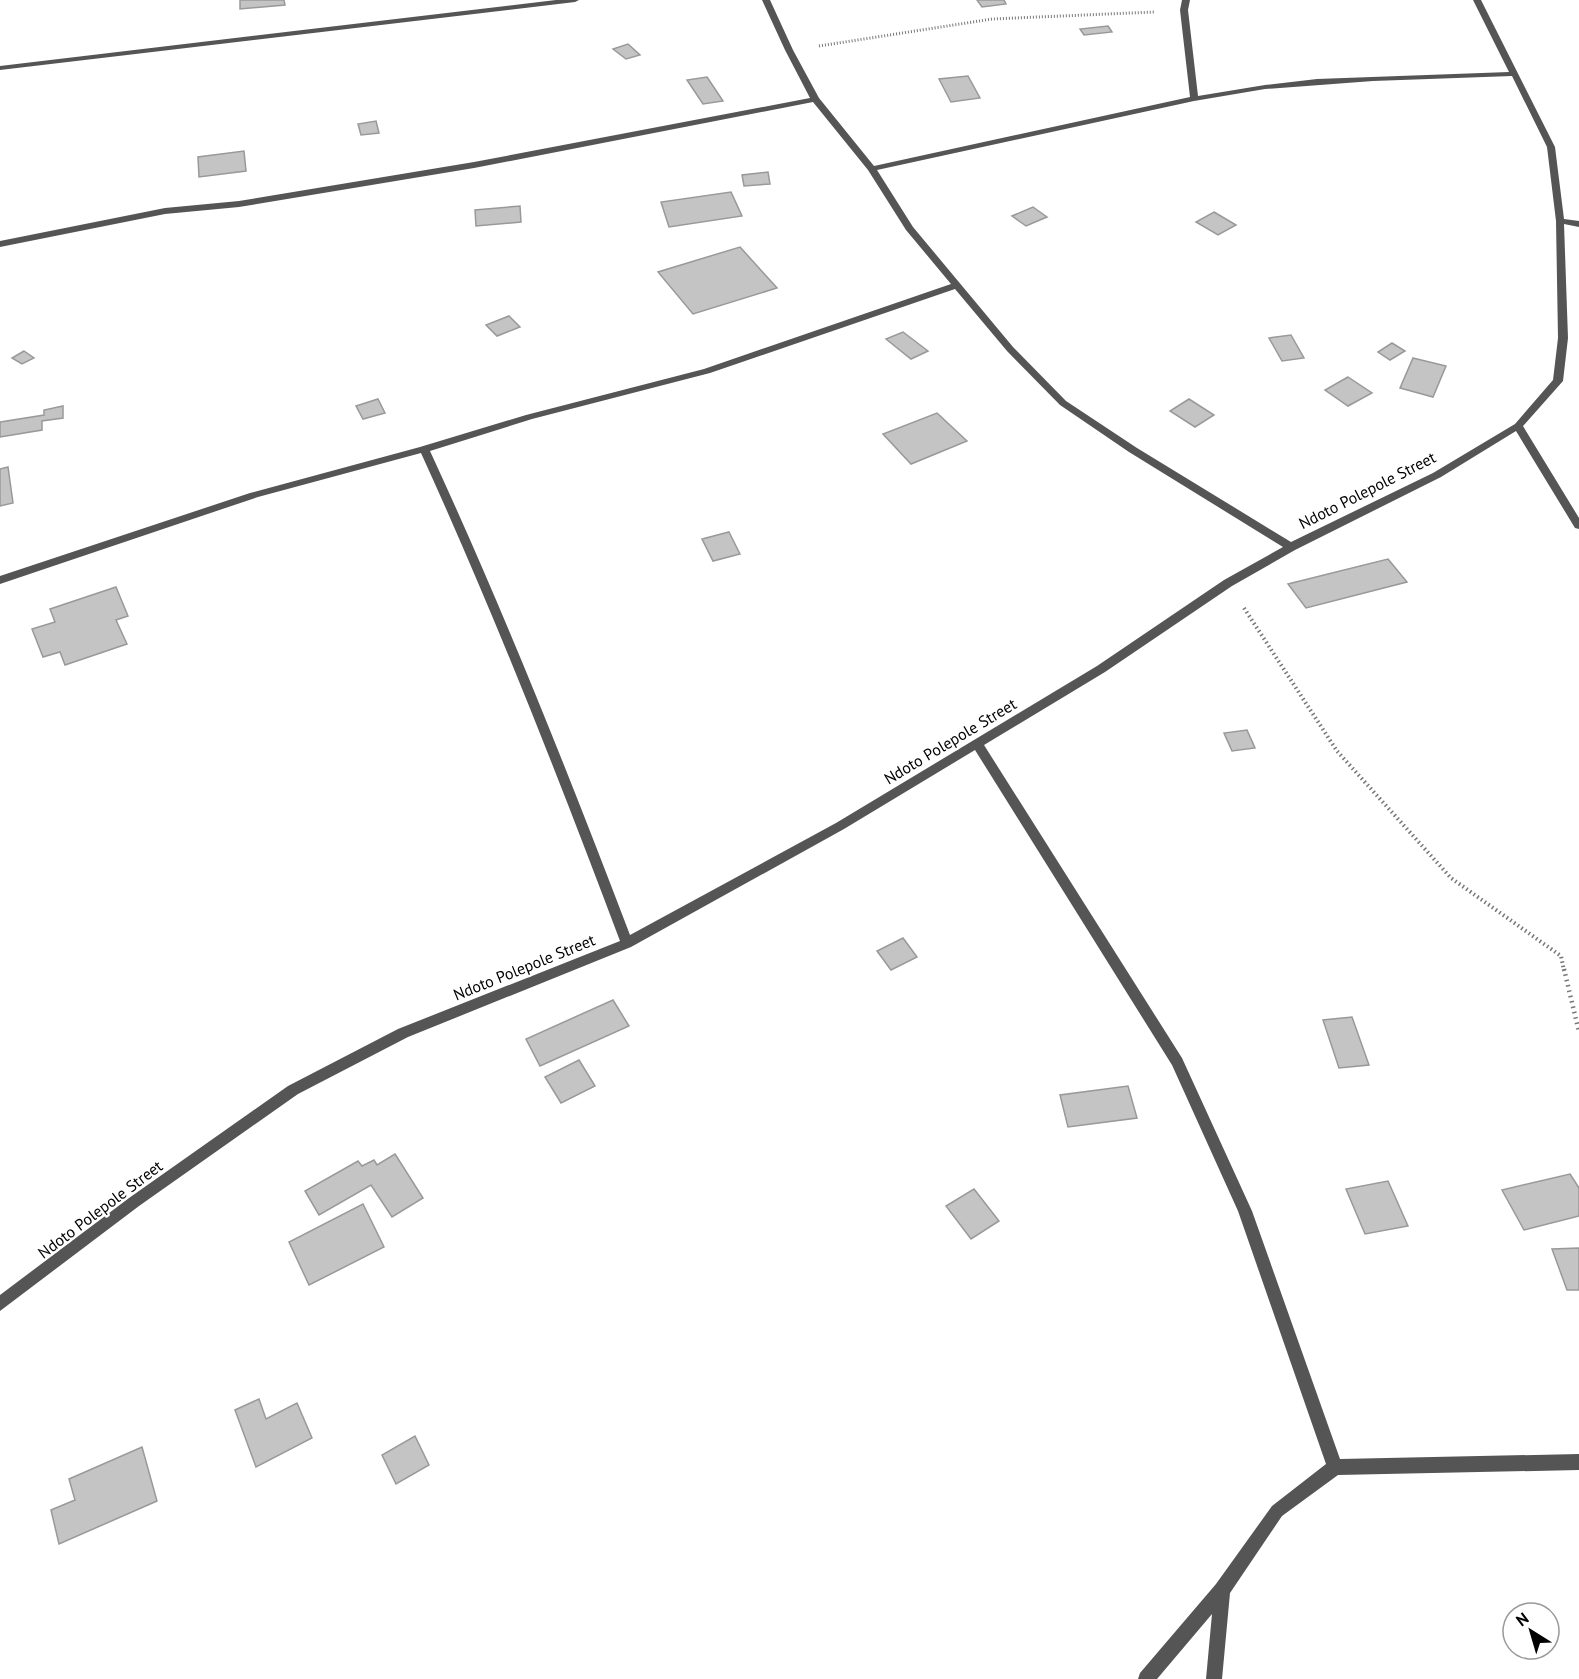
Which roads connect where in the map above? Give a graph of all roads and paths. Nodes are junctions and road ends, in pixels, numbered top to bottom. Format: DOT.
graph roads {
  1 [pos="575,0"];
  2 [pos="766,0"];
  3 [pos="1186,0"];
  4 [pos="1477,0"];
  5 [pos="1184,10"];
  6 [pos="789,50"];
  7 [pos="0,68"];
  8 [pos="1514,74"];
  9 [pos="814,99"];
  10 [pos="1194,99"];
  11 [pos="872,169"];
  12 [pos="1560,221"];
  13 [pos="1579,224"];
  14 [pos="0,244"];
  15 [pos="956,285"];
  16 [pos="1518,426"];
  17 [pos="424,449"];
  18 [pos="1579,526"];
  19 [pos="1291,547"];
  20 [pos="0,580"];
  21 [pos="1228,583"];
  22 [pos="977,743"];
  23 [pos="627,943"];
  24 [pos="1579,1032"];
  25 [pos="0,1304"];
  26 [pos="1579,1462"];
  27 [pos="1335,1467"];
  28 [pos="1222,1590"];
  29 [pos="1146,1679"];
  30 [pos="1214,1679"];
  1 -- 7 [label="street"];
  2 -- 6 [label="street"];
  3 -- 5 [label="street"];
  4 -- 8 [label="street, Ndoto Polepole Street"];
  5 -- 6 [label="path"];
  5 -- 10 [label="street"];
  6 -- 9 [label="street"];
  8 -- 10 [label="street"];
  8 -- 12 [label="street, Ndoto Polepole Street"];
  9 -- 11 [label="street"];
  9 -- 14 [label="street"];
  10 -- 11 [label="street"];
  11 -- 15 [label="street"];
  12 -- 13 [label="street"];
  12 -- 16 [label="street, Ndoto Polepole Street"];
  15 -- 17 [label="street"];
  15 -- 19 [label="street"];
  16 -- 18 [label="street"];
  16 -- 19 [label="street, Ndoto Polepole Street"];
  17 -- 20 [label="street"];
  17 -- 23 [label="street"];
  19 -- 21 [label="street, Ndoto Polepole Street"];
  21 -- 22 [label="street, Ndoto Polepole Street"];
  21 -- 24 [label="path"];
  22 -- 23 [label="street, Ndoto Polepole Street"];
  22 -- 27 [label="street"];
  23 -- 25 [label="street, Ndoto Polepole Street"];
  26 -- 27 [label="street"];
  27 -- 28 [label="street"];
  28 -- 29 [label="street"];
  28 -- 30 [label="street"];
}
